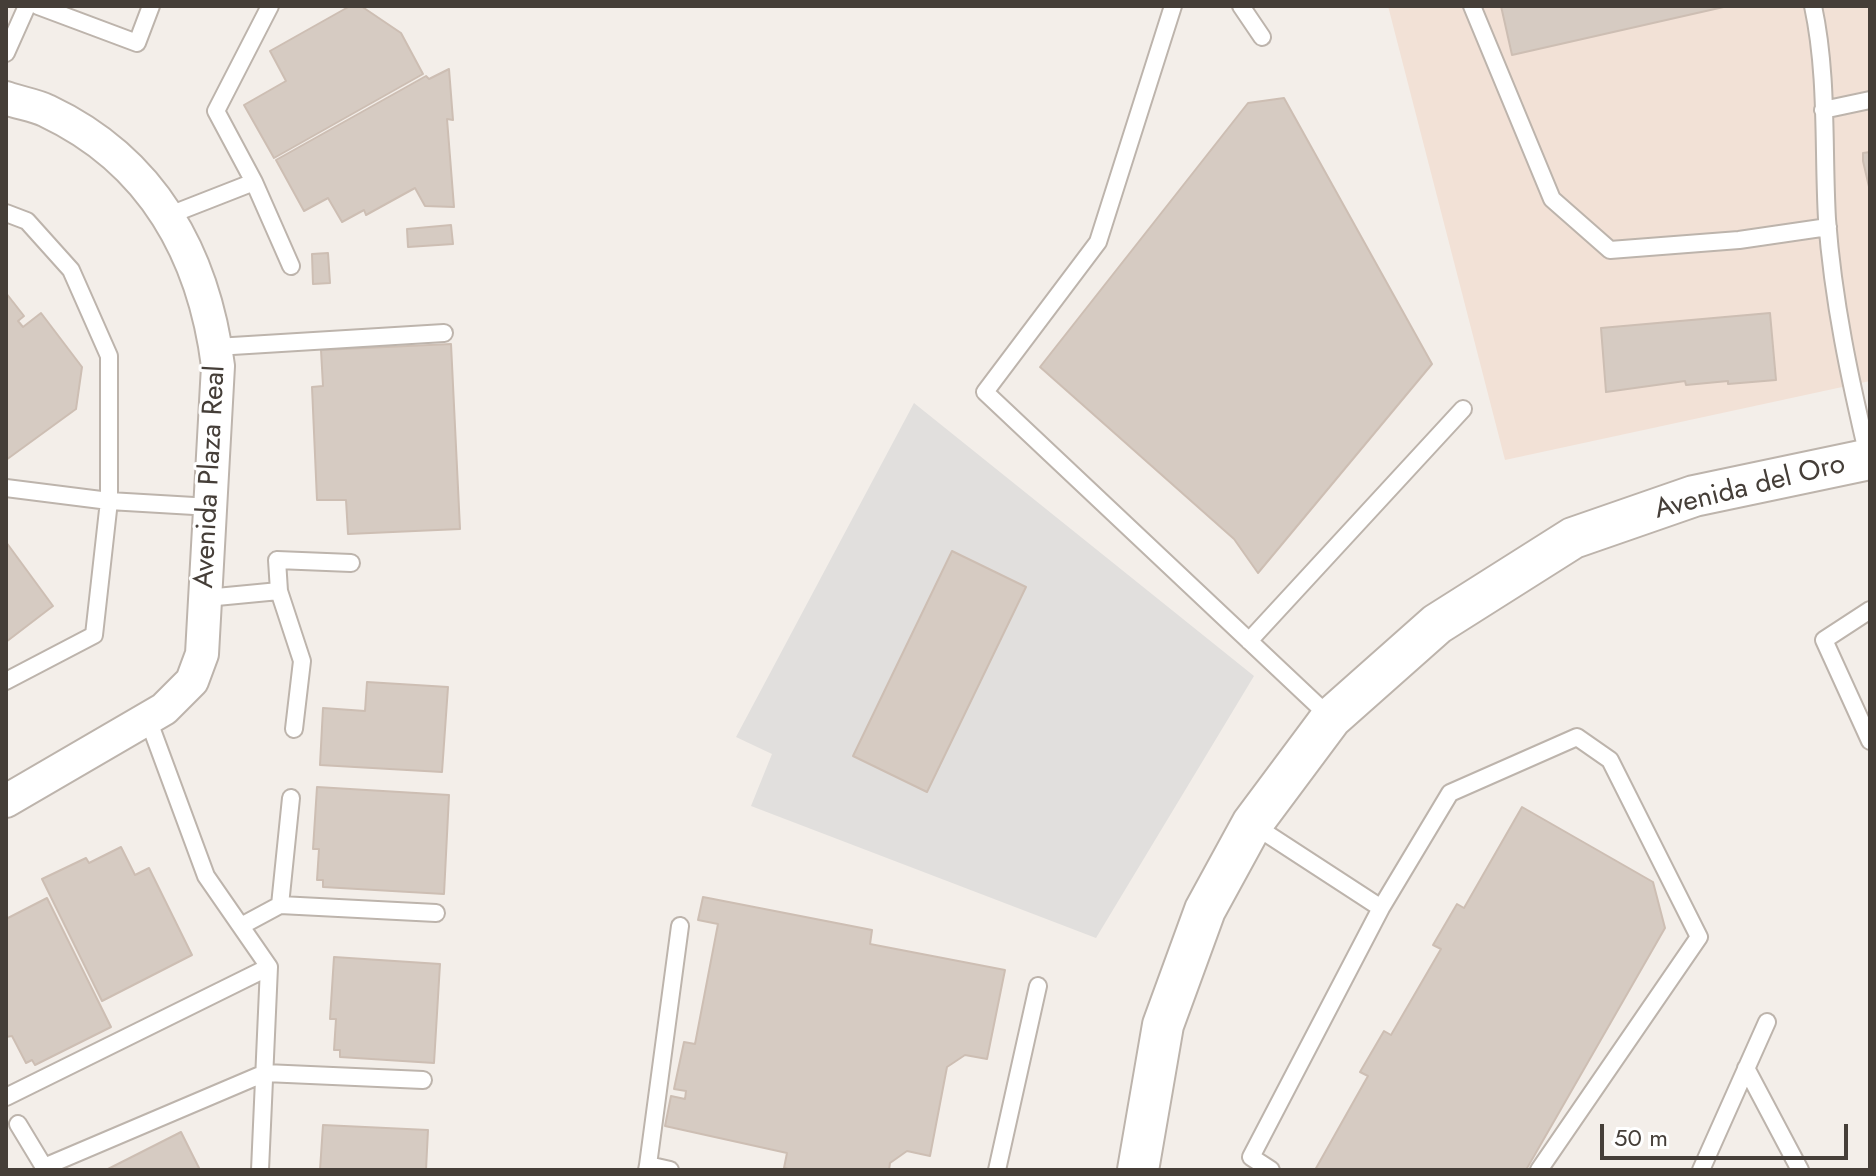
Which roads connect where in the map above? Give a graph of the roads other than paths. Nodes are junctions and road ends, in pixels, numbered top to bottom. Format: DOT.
graph roads {
  1 [pos="27,6"];
  2 [pos="38,6"];
  3 [pos="151,6"];
  4 [pos="270,6"];
  5 [pos="1173,6"];
  6 [pos="1241,6"];
  7 [pos="1472,6"];
  8 [pos="1813,6"];
  9 [pos="1262,37"];
  10 [pos="6,53"];
  11 [pos="6,98"];
  12 [pos="1870,100"];
  13 [pos="1823,110"];
  14 [pos="254,182"];
  15 [pos="6,213"];
  16 [pos="167,216"];
  17 [pos="1828,227"];
  18 [pos="291,266"];
  19 [pos="444,333"];
  20 [pos="216,347"];
  21 [pos="1463,409"];
  22 [pos="1870,460"];
  23 [pos="1870,467"];
  24 [pos="6,488"];
  25 [pos="109,501"];
  26 [pos="211,507"];
  27 [pos="351,563"];
  28 [pos="279,591"];
  29 [pos="206,598"];
  30 [pos="1870,610"];
  31 [pos="1249,641"];
  32 [pos="6,681"];
  33 [pos="1331,718"];
  34 [pos="148,719"];
  35 [pos="294,729"];
  36 [pos="1870,741"];
  37 [pos="291,798"];
  38 [pos="6,801"];
  39 [pos="1252,824"];
  40 [pos="280,905"];
  41 [pos="1381,908"];
  42 [pos="436,913"];
  43 [pos="241,926"];
  44 [pos="680,926"];
  45 [pos="269,967"];
  46 [pos="1038,986"];
  47 [pos="1767,1022"];
  48 [pos="1746,1068"];
  49 [pos="265,1073"];
  50 [pos="423,1080"];
  51 [pos="6,1099"];
  52 [pos="12,1126"];
  53 [pos="648,1167"];
  54 [pos="260,1170"];
  55 [pos="670,1170"];
  56 [pos="997,1170"];
  57 [pos="1138,1170"];
  58 [pos="1271,1170"];
  59 [pos="1539,1170"];
  60 [pos="1701,1170"];
  61 [pos="1800,1170"];
  1 -- 10 [label="lane"];
  2 -- 3 [label="lane"];
  4 -- 14 [label="lane"];
  5 -- 31 [label="lane"];
  6 -- 9 [label="lane"];
  7 -- 17 [label="lane"];
  8 -- 13 [label="lane"];
  11 -- 16 [label="street, Avenida Plaza Real"];
  12 -- 13 [label="lane"];
  13 -- 17 [label="lane"];
  14 -- 16 [label="lane"];
  14 -- 18 [label="lane"];
  15 -- 25 [label="lane"];
  16 -- 20 [label="street, Avenida Plaza Real"];
  17 -- 22 [label="lane"];
  19 -- 20 [label="lane"];
  20 -- 26 [label="street, Avenida Plaza Real"];
  21 -- 31 [label="lane"];
  22 -- 23 [label="lane"];
  22 -- 33 [label="street, Avenida del Oro"];
  24 -- 25 [label="lane"];
  25 -- 26 [label="lane"];
  25 -- 32 [label="lane"];
  26 -- 29 [label="street, Avenida Plaza Real"];
  27 -- 28 [label="lane"];
  28 -- 29 [label="lane"];
  28 -- 35 [label="lane"];
  29 -- 34 [label="street, Avenida Plaza Real"];
  30 -- 36 [label="lane"];
  31 -- 33 [label="lane"];
  33 -- 39 [label="street, Avenida del Oro"];
  34 -- 38 [label="street, Avenida Plaza Real"];
  34 -- 43 [label="lane"];
  37 -- 40 [label="lane"];
  39 -- 41 [label="lane"];
  39 -- 57 [label="street, Avenida del Oro"];
  40 -- 42 [label="lane"];
  40 -- 43 [label="lane"];
  41 -- 58 [label="lane"];
  41 -- 59 [label="lane"];
  43 -- 45 [label="lane"];
  44 -- 53 [label="lane"];
  45 -- 49 [label="lane"];
  45 -- 51 [label="lane"];
  46 -- 56 [label="lane"];
  47 -- 48 [label="lane"];
  48 -- 60 [label="lane"];
  48 -- 61 [label="lane"];
  49 -- 50 [label="lane"];
  49 -- 52 [label="lane"];
  49 -- 54 [label="lane"];
  51 -- 52 [label="lane"];
  53 -- 55 [label="lane"];
}
